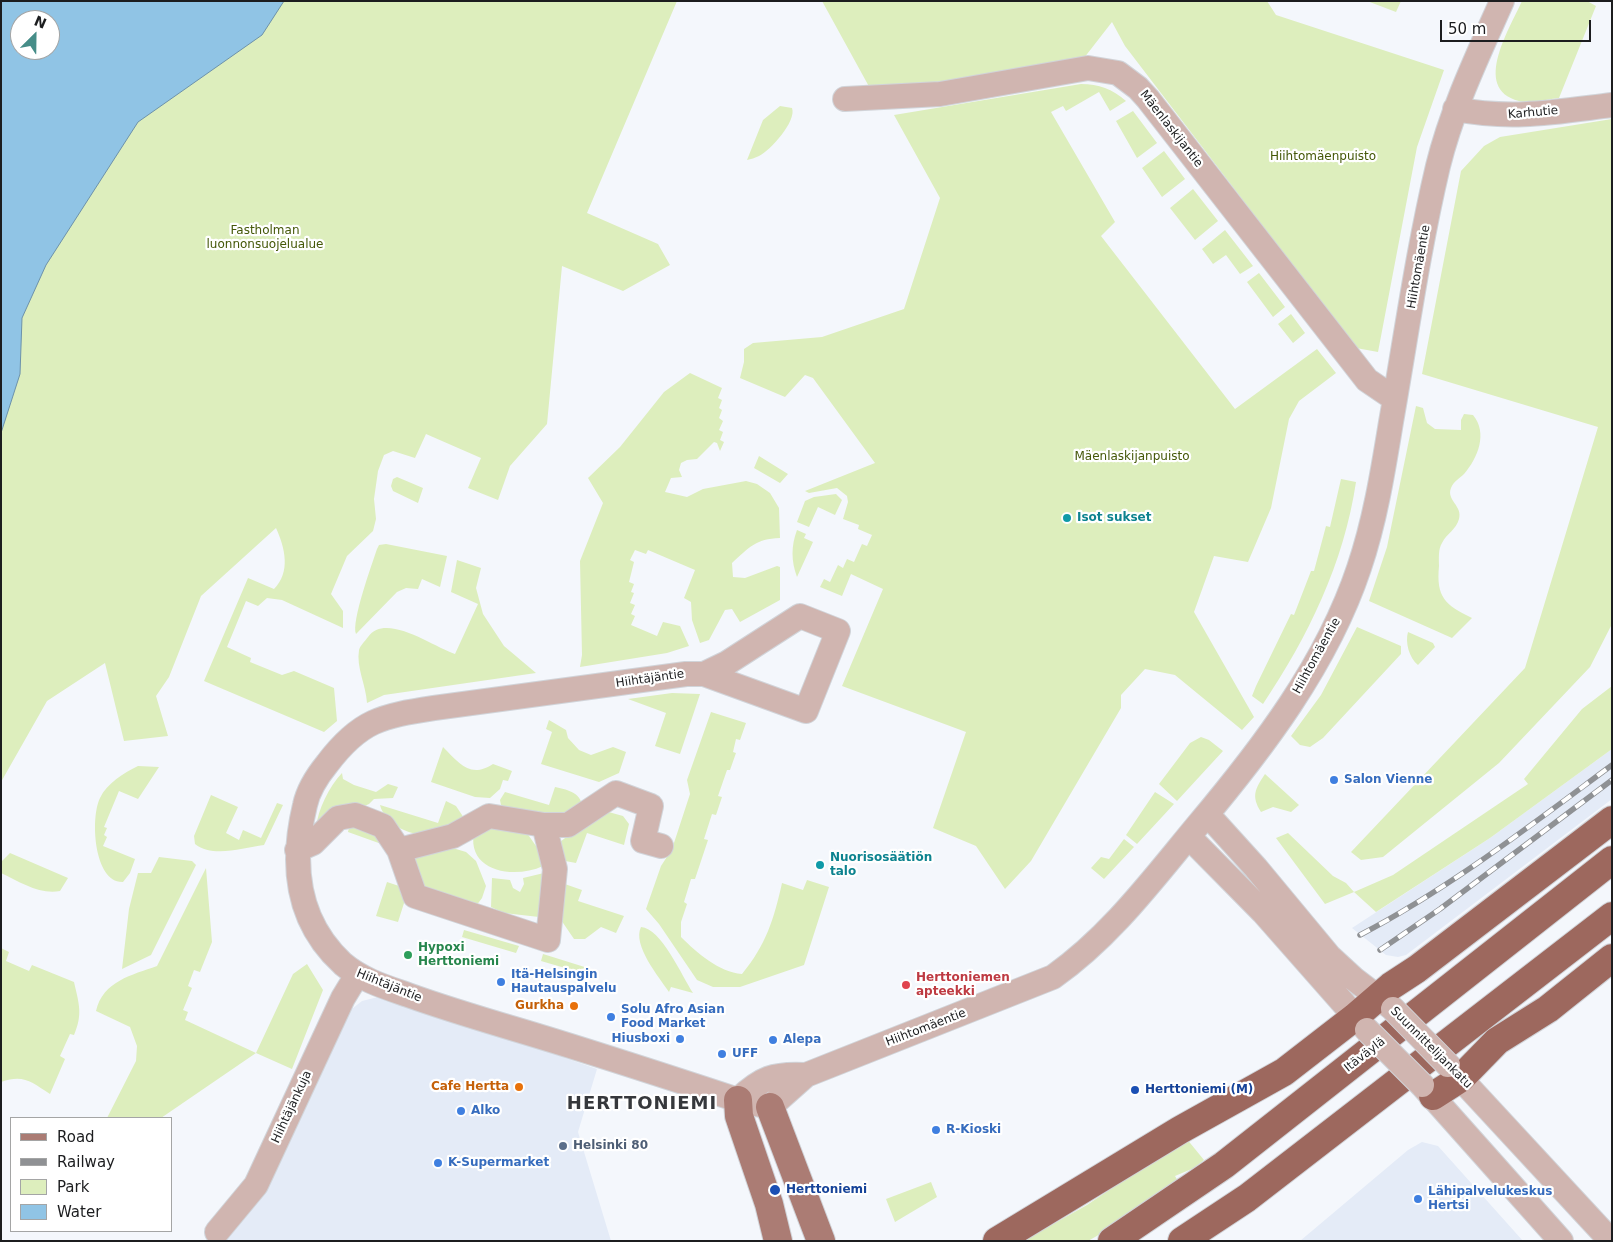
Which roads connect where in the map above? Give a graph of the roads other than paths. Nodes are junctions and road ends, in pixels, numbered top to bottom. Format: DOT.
graph roads {
  1 [pos="1502,1"];
  2 [pos="845,99"];
  3 [pos="1612,104"];
  4 [pos="1455,109"];
  5 [pos="1396,399"];
  6 [pos="704,674"];
  7 [pos="1208,814"];
  8 [pos="1612,820"];
  9 [pos="544,825"];
  10 [pos="1190,837"];
  11 [pos="660,846"];
  12 [pos="297,850"];
  13 [pos="399,850"];
  14 [pos="1612,860"];
  15 [pos="1612,916"];
  16 [pos="1612,958"];
  17 [pos="357,975"];
  18 [pos="1386,1003"];
  19 [pos="1361,1024"];
  20 [pos="1454,1072"];
  21 [pos="806,1075"];
  22 [pos="1428,1091"];
  23 [pos="738,1100"];
  24 [pos="770,1107"];
  25 [pos="217,1232"];
  26 [pos="778,1241"];
  27 [pos="821,1241"];
  28 [pos="998,1241"];
  29 [pos="1112,1241"];
  30 [pos="1182,1241"];
  31 [pos="1561,1241"];
  32 [pos="1611,1241"];
  1 -- 4 [label="street, Hiihtomäentie"];
  2 -- 5 [label="street, Mäenlaskijantie"];
  3 -- 4 [label="street, Karhutie"];
  4 -- 5 [label="street, Hiihtomäentie"];
  5 -- 7 [label="street, Hiihtomäentie"];
  6 -- 6 [label="street, Hiihtäjäntie"];
  6 -- 12 [label="street, Hiihtäjäntie"];
  7 -- 10 [label="street, Hiihtomäentie"];
  7 -- 18 [label="street, Suunnittelijankatu"];
  8 -- 18 [label="highway"];
  9 -- 11 [label="street"];
  9 -- 13 [label="street"];
  9 -- 13 [label="street"];
  10 -- 19 [label="street"];
  10 -- 21 [label="street, Hiihtomäentie"];
  12 -- 13 [label="street"];
  12 -- 17 [label="street, Hiihtäjäntie"];
  14 -- 29 [label="highway, Itäväylä"];
  15 -- 30 [label="highway"];
  16 -- 20 [label="highway"];
  17 -- 23 [label="street, Hiihtäjäntie"];
  17 -- 25 [label="street, Hiihtäjänkuja"];
  18 -- 19 [label="highway"];
  18 -- 20 [label="street, Suunnittelijankatu, bridge"];
  19 -- 22 [label="street, bridge"];
  19 -- 28 [label="highway"];
  20 -- 22 [label="highway"];
  20 -- 32 [label="street, Suunnittelijankatu"];
  21 -- 23 [label="street, Hiihtomäentie"];
  21 -- 24 [label="street, Hiihtomäentie"];
  22 -- 31 [label="street"];
  23 -- 24 [label="street, Hiihtäjäntie"];
  23 -- 26 [label="main road"];
  24 -- 27 [label="main road"];
}
